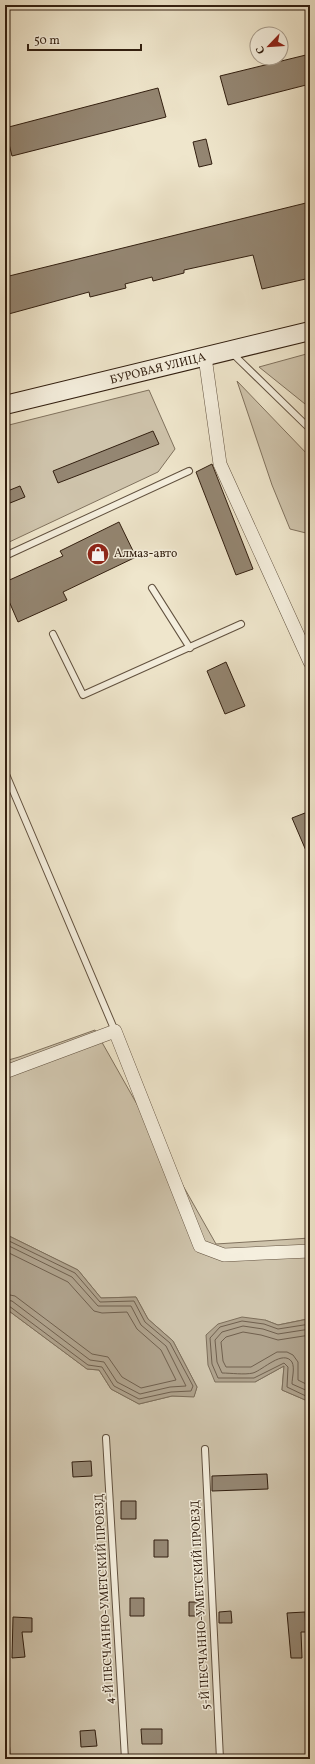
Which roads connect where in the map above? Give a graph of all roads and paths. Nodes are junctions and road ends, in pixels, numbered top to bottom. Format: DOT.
graph roads {
  1 [pos="310,331"];
  2 [pos="230,351"];
  3 [pos="205,357"];
  4 [pos="5,405"];
  5 [pos="310,429"];
  6 [pos="189,471"];
  7 [pos="5,556"];
  8 [pos="152,588"];
  9 [pos="241,624"];
  10 [pos="53,634"];
  11 [pos="190,648"];
  12 [pos="310,662"];
  13 [pos="5,772"];
  14 [pos="115,1031"];
  15 [pos="5,1072"];
  16 [pos="310,1250"];
  17 [pos="106,1438"];
  18 [pos="205,1449"];
  19 [pos="5,1734"];
  20 [pos="7,1759"];
  21 [pos="125,1759"];
  22 [pos="220,1759"];
  1 -- 2 [label="main road, БУРОВАЯ УЛИЦА"];
  2 -- 3 [label="main road, БУРОВАЯ УЛИЦА"];
  2 -- 5 [label="lane"];
  3 -- 4 [label="main road, БУРОВАЯ УЛИЦА"];
  3 -- 12 [label="street"];
  6 -- 7 [label="lane"];
  8 -- 11 [label="lane"];
  9 -- 11 [label="lane"];
  10 -- 11 [label="lane"];
  13 -- 14 [label="lane"];
  14 -- 15 [label="street"];
  14 -- 16 [label="street"];
  17 -- 21 [label="lane, 4-Й ПЕСЧАННО-УМЕТСКИЙ ПРОЕЗД"];
  18 -- 22 [label="lane, 5-Й ПЕСЧАННО-УМЕТСКИЙ ПРОЕЗД"];
  19 -- 20 [label="lane"];
}
